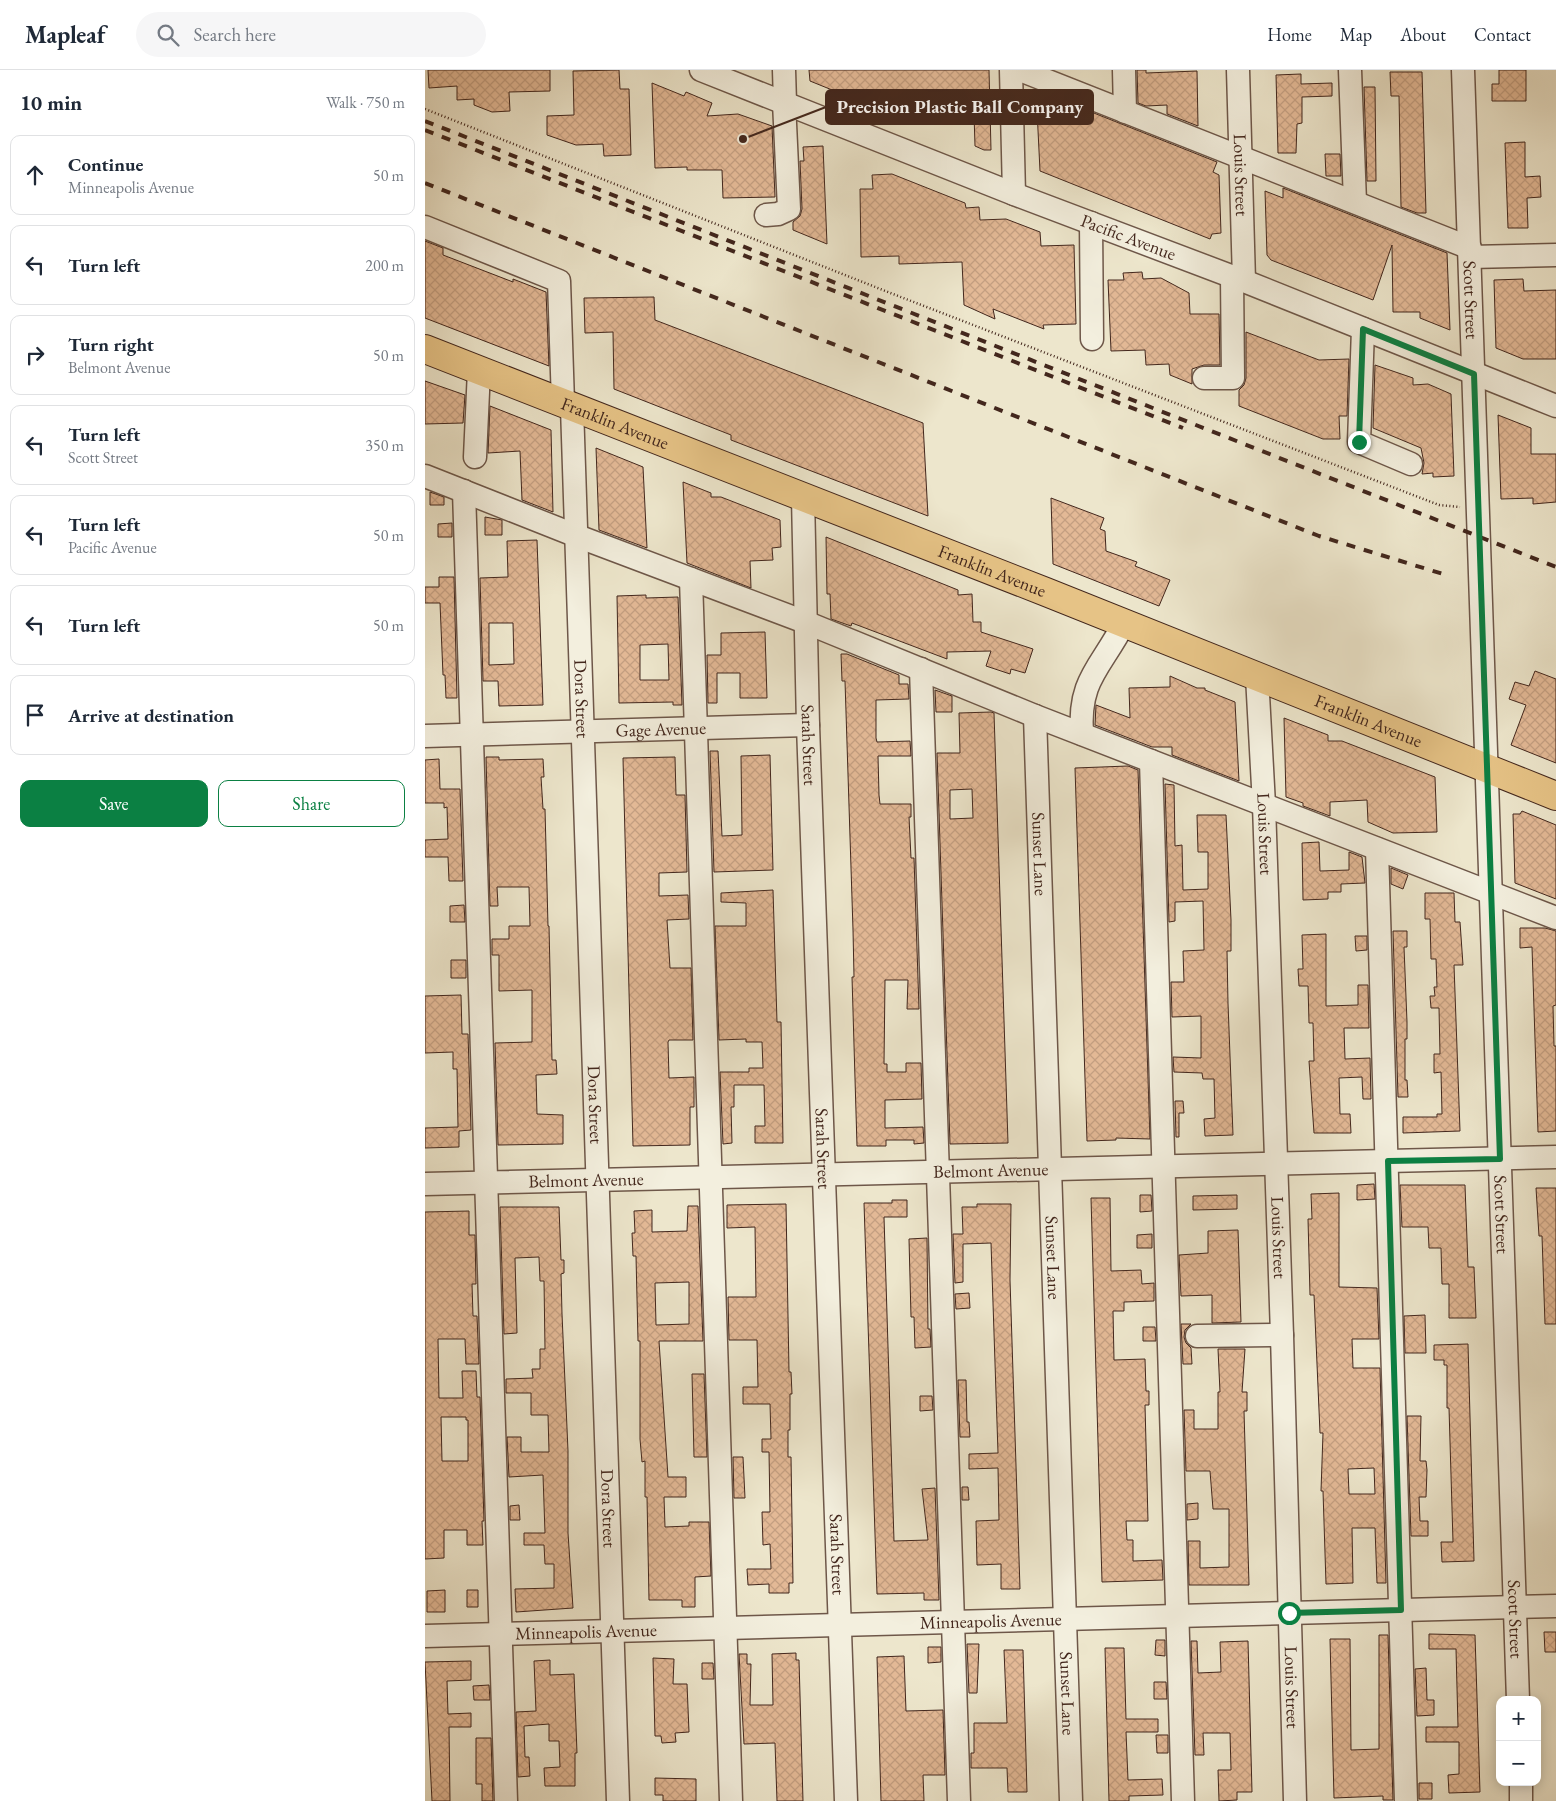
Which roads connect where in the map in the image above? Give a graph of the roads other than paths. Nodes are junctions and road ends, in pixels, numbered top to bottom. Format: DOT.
graph roads {
  1 [pos="701,70"];
  2 [pos="784,70"];
  3 [pos="1011,70"];
  4 [pos="1020,70"];
  5 [pos="1124,70"];
  6 [pos="1238,70"];
  7 [pos="1350,70"];
  8 [pos="1463,70"];
  9 [pos="784,102"];
  10 [pos="1125,112"];
  11 [pos="1240,159"];
  12 [pos="1014,194"];
  13 [pos="1355,202"];
  14 [pos="766,215"];
  15 [pos="1091,223"];
  16 [pos="425,227"];
  17 [pos="1470,252"];
  18 [pos="1556,255"];
  19 [pos="1238,278"];
  20 [pos="1363,329"];
  21 [pos="1092,339"];
  22 [pos="425,349"];
  23 [pos="479,370"];
  24 [pos="1474,374"];
  25 [pos="1204,378"];
  26 [pos="567,405"];
  27 [pos="1556,406"];
  28 [pos="475,457"];
  29 [pos="1411,464"];
  30 [pos="425,476"];
  31 [pos="464,491"];
  32 [pos="803,497"];
  33 [pos="577,536"];
  34 [pos="691,579"];
  35 [pos="805,622"];
  36 [pos="1124,623"];
  37 [pos="921,669"];
  38 [pos="1257,676"];
  39 [pos="1035,716"];
  40 [pos="808,725"];
  41 [pos="696,728"];
  42 [pos="583,731"];
  43 [pos="1083,734"];
  44 [pos="471,735"];
  45 [pos="425,736"];
  46 [pos="1151,761"];
  47 [pos="1488,770"];
  48 [pos="1556,796"];
  49 [pos="1264,805"];
  50 [pos="1377,848"];
  51 [pos="1492,893"];
  52 [pos="1556,918"];
  53 [pos="1556,1157"];
  54 [pos="1500,1159"];
  55 [pos="1388,1161"];
  56 [pos="1275,1164"];
  57 [pos="1163,1167"];
  58 [pos="1051,1170"];
  59 [pos="938,1172"];
  60 [pos="825,1175"];
  61 [pos="710,1178"];
  62 [pos="598,1180"];
  63 [pos="486,1183"];
  64 [pos="425,1184"];
  65 [pos="1282,1335"];
  66 [pos="1197,1336"];
  67 [pos="1556,1606"];
  68 [pos="1515,1608"];
  69 [pos="1401,1610"];
  70 [pos="1289,1613"];
  71 [pos="1179,1616"];
  72 [pos="1065,1619"];
  73 [pos="952,1622"];
  74 [pos="839,1625"];
  75 [pos="726,1628"];
  76 [pos="612,1631"];
  77 [pos="500,1634"];
  78 [pos="425,1636"];
  79 [pos="1518,1696"];
  80 [pos="1521,1786"];
  81 [pos="506,1801"];
  82 [pos="618,1801"];
  83 [pos="731,1801"];
  84 [pos="846,1801"];
  85 [pos="959,1801"];
  86 [pos="1071,1801"];
  87 [pos="1183,1801"];
  88 [pos="1295,1801"];
  89 [pos="1407,1801"];
  90 [pos="1521,1801"];
  1 -- 9 [label="street, Pacific Avenue"];
  2 -- 9 [label="street"];
  3 -- 12 [label="street"];
  4 -- 10 [label="street"];
  5 -- 10 [label="street"];
  6 -- 11 [label="street, Louis Street"];
  7 -- 13 [label="street"];
  8 -- 17 [label="street, Scott Street"];
  9 -- 12 [label="street, Pacific Avenue"];
  9 -- 14 [label="street"];
  10 -- 11 [label="street"];
  11 -- 13 [label="street"];
  11 -- 19 [label="street, Louis Street"];
  12 -- 15 [label="street, Pacific Avenue"];
  13 -- 17 [label="street"];
  15 -- 19 [label="street, Pacific Avenue"];
  15 -- 21 [label="street"];
  16 -- 26 [label="street, Dora Street"];
  17 -- 18 [label="street"];
  17 -- 24 [label="street, Scott Street"];
  19 -- 20 [label="street, Pacific Avenue"];
  19 -- 25 [label="street, Louis Street"];
  20 -- 24 [label="street, Pacific Avenue"];
  20 -- 29 [label="street"];
  22 -- 23 [label="main road, Franklin Avenue"];
  23 -- 26 [label="main road, Franklin Avenue"];
  23 -- 28 [label="street"];
  24 -- 27 [label="street, Pacific Avenue"];
  24 -- 47 [label="street, Scott Street"];
  26 -- 32 [label="main road, Franklin Avenue"];
  26 -- 33 [label="street, Dora Street"];
  30 -- 31 [label="street"];
  31 -- 33 [label="street"];
  31 -- 44 [label="street"];
  32 -- 35 [label="street, Sarah Street"];
  32 -- 36 [label="main road, Franklin Avenue"];
  33 -- 34 [label="street"];
  33 -- 42 [label="street, Dora Street"];
  34 -- 35 [label="street"];
  34 -- 41 [label="street"];
  35 -- 37 [label="street"];
  35 -- 40 [label="street, Sarah Street"];
  36 -- 38 [label="main road, Franklin Avenue"];
  36 -- 43 [label="street"];
  37 -- 39 [label="street"];
  37 -- 59 [label="street"];
  38 -- 47 [label="main road, Franklin Avenue"];
  38 -- 49 [label="street, Louis Street"];
  39 -- 43 [label="street"];
  39 -- 58 [label="street, Sunset Lane"];
  40 -- 41 [label="street, Gage Avenue"];
  40 -- 60 [label="street, Sarah Street"];
  41 -- 42 [label="street, Gage Avenue"];
  41 -- 61 [label="street"];
  42 -- 44 [label="street, Gage Avenue"];
  42 -- 62 [label="street, Dora Street"];
  43 -- 46 [label="street"];
  44 -- 45 [label="street, Gage Avenue"];
  44 -- 63 [label="street"];
  46 -- 49 [label="street"];
  46 -- 57 [label="street"];
  47 -- 48 [label="main road, Franklin Avenue"];
  47 -- 51 [label="street, Scott Street"];
  49 -- 50 [label="street"];
  49 -- 56 [label="street, Louis Street"];
  50 -- 51 [label="street"];
  50 -- 55 [label="street"];
  51 -- 52 [label="street"];
  51 -- 54 [label="street, Scott Street"];
  53 -- 54 [label="street, Belmont Avenue"];
  54 -- 55 [label="street, Belmont Avenue"];
  54 -- 68 [label="street, Scott Street"];
  55 -- 56 [label="street, Belmont Avenue"];
  55 -- 69 [label="street"];
  56 -- 57 [label="street, Belmont Avenue"];
  56 -- 65 [label="street, Louis Street"];
  57 -- 58 [label="street, Belmont Avenue"];
  57 -- 71 [label="street"];
  58 -- 59 [label="street, Belmont Avenue"];
  58 -- 72 [label="street, Sunset Lane"];
  59 -- 60 [label="street, Belmont Avenue"];
  59 -- 73 [label="street"];
  60 -- 61 [label="street, Belmont Avenue"];
  60 -- 74 [label="street, Sarah Street"];
  61 -- 62 [label="street, Belmont Avenue"];
  61 -- 75 [label="street"];
  62 -- 63 [label="street, Belmont Avenue"];
  62 -- 76 [label="street, Dora Street"];
  63 -- 64 [label="street, Belmont Avenue"];
  63 -- 77 [label="street"];
  65 -- 66 [label="street"];
  65 -- 70 [label="street, Louis Street"];
  67 -- 68 [label="street, Minneapolis Avenue"];
  68 -- 69 [label="street, Minneapolis Avenue"];
  68 -- 79 [label="street, Scott Street"];
  69 -- 70 [label="street, Minneapolis Avenue"];
  69 -- 89 [label="street"];
  70 -- 71 [label="street, Minneapolis Avenue"];
  70 -- 88 [label="street, Louis Street"];
  71 -- 72 [label="street, Minneapolis Avenue"];
  71 -- 87 [label="street"];
  72 -- 73 [label="street, Minneapolis Avenue"];
  72 -- 86 [label="street, Sunset Lane"];
  73 -- 74 [label="street, Minneapolis Avenue"];
  73 -- 85 [label="street"];
  74 -- 75 [label="street, Minneapolis Avenue"];
  74 -- 84 [label="street, Sarah Street"];
  75 -- 76 [label="street, Minneapolis Avenue"];
  75 -- 83 [label="street"];
  76 -- 77 [label="street, Minneapolis Avenue"];
  76 -- 82 [label="street, Dora Street"];
  77 -- 78 [label="street, Minneapolis Avenue"];
  77 -- 81 [label="street"];
  80 -- 90 [label="street"];
}
